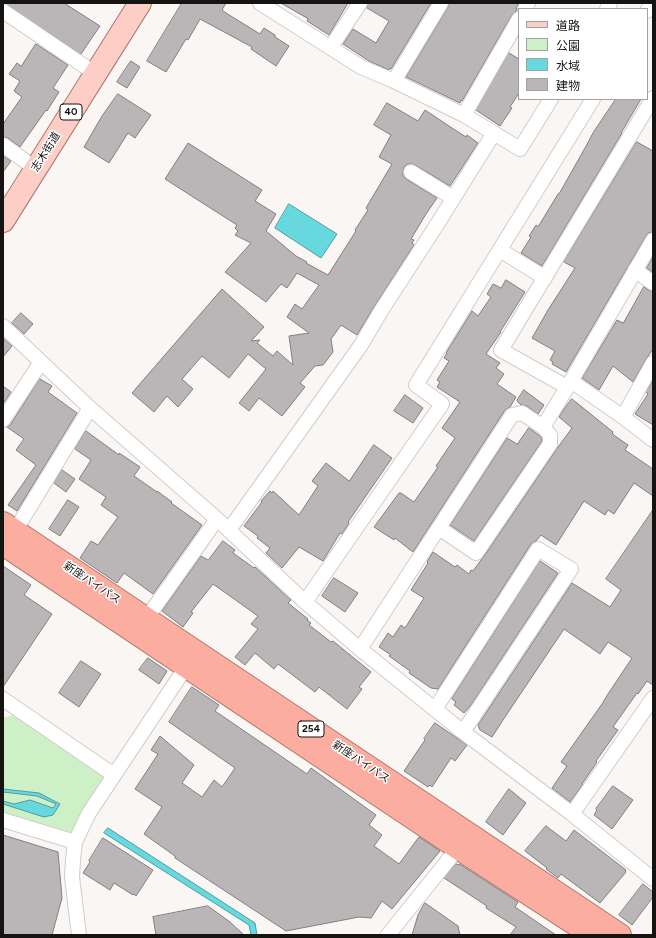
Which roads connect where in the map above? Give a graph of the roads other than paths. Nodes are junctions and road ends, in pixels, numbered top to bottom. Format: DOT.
graph roads {
  1 [pos="140,3"];
  2 [pos="260,3"];
  3 [pos="360,3"];
  4 [pos="441,3"];
  5 [pos="3,11"];
  6 [pos="518,21"];
  7 [pos="331,47"];
  8 [pos="96,74"];
  9 [pos="394,81"];
  10 [pos="653,98"];
  11 [pos="550,100"];
  12 [pos="592,100"];
  13 [pos="464,115"];
  14 [pos="494,133"];
  15 [pos="3,145"];
  16 [pos="36,169"];
  17 [pos="411,172"];
  18 [pos="453,198"];
  19 [pos="3,221"];
  20 [pos="653,240"];
  21 [pos="500,250"];
  22 [pos="635,270"];
  23 [pos="545,278"];
  24 [pos="653,283"];
  25 [pos="3,326"];
  26 [pos="41,362"];
  27 [pos="653,363"];
  28 [pos="569,384"];
  29 [pos="90,408"];
  30 [pos="622,418"];
  31 [pos="3,420"];
  32 [pos="542,427"];
  33 [pos="653,440"];
  34 [pos="217,520"];
  35 [pos="439,528"];
  36 [pos="229,530"];
  37 [pos="7,533"];
  38 [pos="305,602"];
  39 [pos="146,619"];
  40 [pos="360,649"];
  41 [pos="187,667"];
  42 [pos="653,698"];
  43 [pos="3,699"];
  44 [pos="435,709"];
  45 [pos="463,732"];
  46 [pos="114,775"];
  47 [pos="572,814"];
  48 [pos="3,820"];
  49 [pos="75,842"];
  50 [pos="458,848"];
  51 [pos="653,879"];
  52 [pos="79,935"];
  53 [pos="388,935"];
  54 [pos="592,935"];
  55 [pos="620,935"];
  1 -- 8 [label="main road, 志木街道 / 40"];
  2 -- 7 [label="street"];
  3 -- 7 [label="street"];
  4 -- 9 [label="street"];
  5 -- 8 [label="street"];
  6 -- 13 [label="street"];
  7 -- 9 [label="street"];
  8 -- 16 [label="main road, 志木街道 / 40"];
  9 -- 13 [label="street"];
  10 -- 23 [label="street"];
  11 -- 14 [label="street"];
  12 -- 21 [label="street"];
  13 -- 14 [label="street"];
  14 -- 18 [label="street"];
  15 -- 16 [label="street"];
  16 -- 19 [label="main road, 志木街道 / 40"];
  17 -- 18 [label="street"];
  18 -- 36 [label="street"];
  20 -- 22 [label="street"];
  21 -- 23 [label="street"];
  21 -- 38 [label="street"];
  22 -- 24 [label="street"];
  22 -- 28 [label="street"];
  23 -- 28 [label="street"];
  25 -- 26 [label="street"];
  26 -- 29 [label="street"];
  26 -- 31 [label="street"];
  27 -- 30 [label="street"];
  28 -- 30 [label="street"];
  28 -- 32 [label="street"];
  29 -- 34 [label="street"];
  29 -- 37 [label="street"];
  30 -- 33 [label="street"];
  32 -- 35 [label="street"];
  32 -- 35 [label="street"];
  34 -- 36 [label="street"];
  34 -- 39 [label="street"];
  35 -- 40 [label="street"];
  36 -- 38 [label="street"];
  37 -- 39 [label="highway, 新座バイパス / 254"];
  37 -- 41 [label="highway, 新座バイパス / 254"];
  38 -- 40 [label="street"];
  39 -- 55 [label="highway, 新座バイパス / 254"];
  40 -- 44 [label="street"];
  41 -- 46 [label="street"];
  41 -- 50 [label="highway, 新座バイパス / 254"];
  42 -- 47 [label="street"];
  43 -- 46 [label="street"];
  44 -- 45 [label="street"];
  44 -- 45 [label="street"];
  45 -- 47 [label="street"];
  46 -- 49 [label="street"];
  47 -- 51 [label="street"];
  48 -- 49 [label="street"];
  49 -- 52 [label="street"];
  50 -- 53 [label="street"];
  50 -- 54 [label="highway, 新座バイパス / 254"];
}
